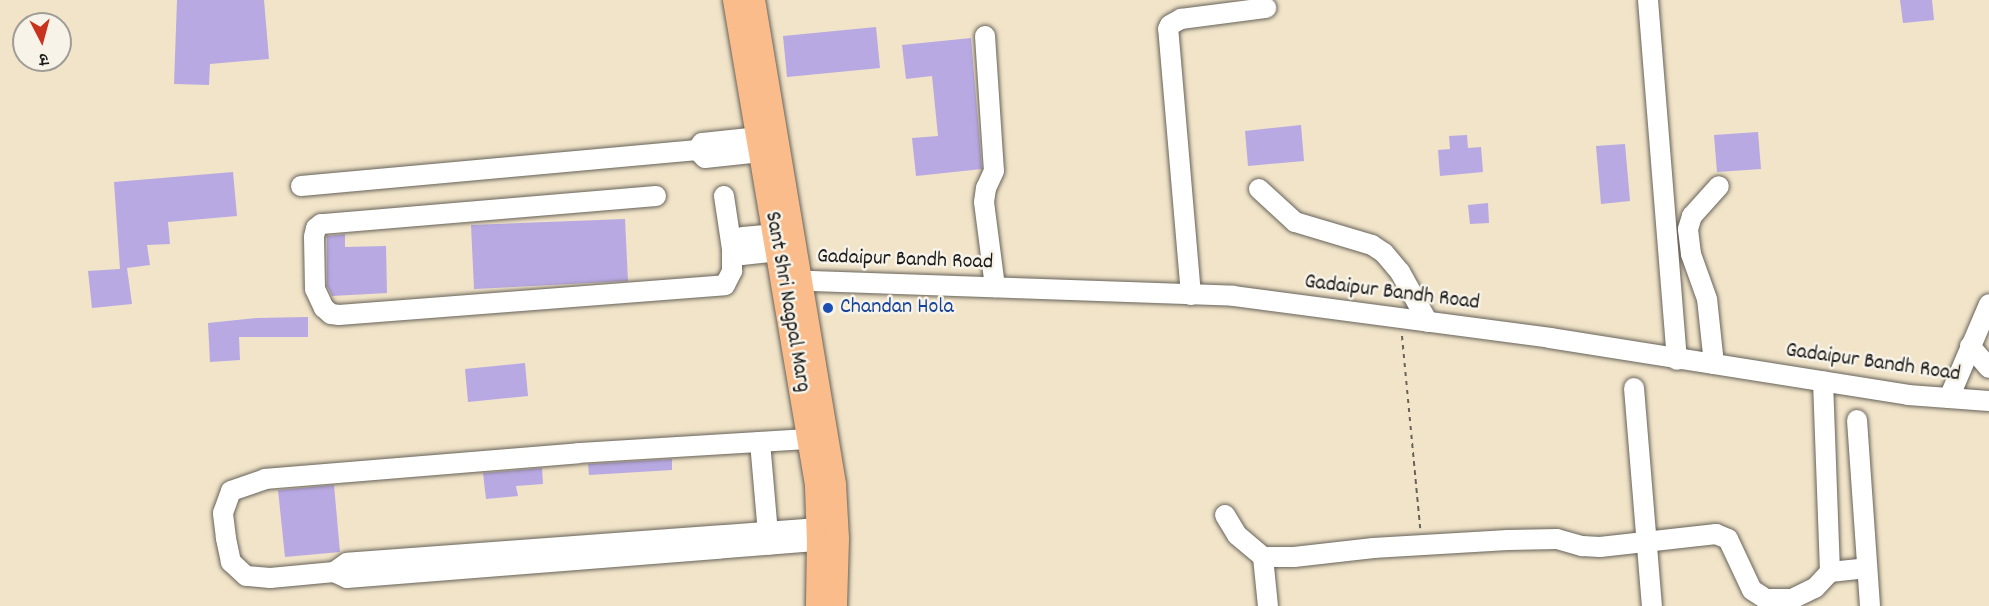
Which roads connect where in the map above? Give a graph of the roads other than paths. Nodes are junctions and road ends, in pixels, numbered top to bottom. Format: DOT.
graph roads {
  1 [pos="735,0"];
  2 [pos="753,0"];
  3 [pos="1648,0"];
  4 [pos="1266,8"];
  5 [pos="985,36"];
  6 [pos="760,144"];
  7 [pos="301,186"];
  8 [pos="1719,186"];
  9 [pos="1259,189"];
  10 [pos="656,196"];
  11 [pos="724,196"];
  12 [pos="777,242"];
  13 [pos="735,249"];
  14 [pos="792,280"];
  15 [pos="995,287"];
  16 [pos="1191,295"];
  17 [pos="1989,304"];
  18 [pos="1428,322"];
  19 [pos="1970,346"];
  20 [pos="1677,360"];
  21 [pos="1714,364"];
  22 [pos="1989,369"];
  23 [pos="1824,381"];
  24 [pos="1634,388"];
  25 [pos="1949,398"];
  26 [pos="1989,401"];
  27 [pos="1857,420"];
  28 [pos="810,439"];
  29 [pos="760,442"];
  30 [pos="1225,515"];
  31 [pos="819,535"];
  32 [pos="769,538"];
  33 [pos="1647,542"];
  34 [pos="1263,557"];
  35 [pos="1867,568"];
  36 [pos="1830,572"];
  37 [pos="818,606"];
  38 [pos="835,606"];
  39 [pos="1268,606"];
  40 [pos="1652,606"];
  41 [pos="1869,606"];
  1 -- 6 [label="main road, Sant Shri Nagpal Marg"];
  2 -- 14 [label="main road, Sant Shri Nagpal Marg"];
  3 -- 20 [label="street"];
  4 -- 16 [label="street"];
  5 -- 15 [label="street"];
  6 -- 7 [label="street"];
  6 -- 12 [label="main road, Sant Shri Nagpal Marg"];
  8 -- 21 [label="street"];
  9 -- 18 [label="street"];
  10 -- 13 [label="street"];
  11 -- 13 [label="street"];
  12 -- 13 [label="street"];
  12 -- 14 [label="main road, Sant Shri Nagpal Marg"];
  14 -- 15 [label="street, Gadaipur Bandh Road"];
  14 -- 28 [label="main road, Sant Shri Nagpal Marg"];
  14 -- 38 [label="main road, Sant Shri Nagpal Marg"];
  15 -- 16 [label="street, Gadaipur Bandh Road"];
  16 -- 18 [label="street, Gadaipur Bandh Road"];
  17 -- 19 [label="street"];
  18 -- 20 [label="street, Gadaipur Bandh Road"];
  19 -- 22 [label="street"];
  19 -- 25 [label="street"];
  20 -- 21 [label="street, Gadaipur Bandh Road"];
  21 -- 23 [label="street, Gadaipur Bandh Road"];
  23 -- 25 [label="street, Gadaipur Bandh Road"];
  23 -- 36 [label="street"];
  24 -- 33 [label="street"];
  25 -- 26 [label="street, Gadaipur Bandh Road"];
  27 -- 35 [label="street"];
  28 -- 29 [label="street"];
  28 -- 31 [label="main road, Sant Shri Nagpal Marg"];
  29 -- 32 [label="street"];
  29 -- 32 [label="street"];
  30 -- 34 [label="street"];
  31 -- 32 [label="street"];
  31 -- 37 [label="main road, Sant Shri Nagpal Marg"];
  33 -- 34 [label="street"];
  33 -- 36 [label="street"];
  33 -- 40 [label="street"];
  34 -- 39 [label="street"];
  35 -- 36 [label="street"];
  35 -- 41 [label="street"];
}
